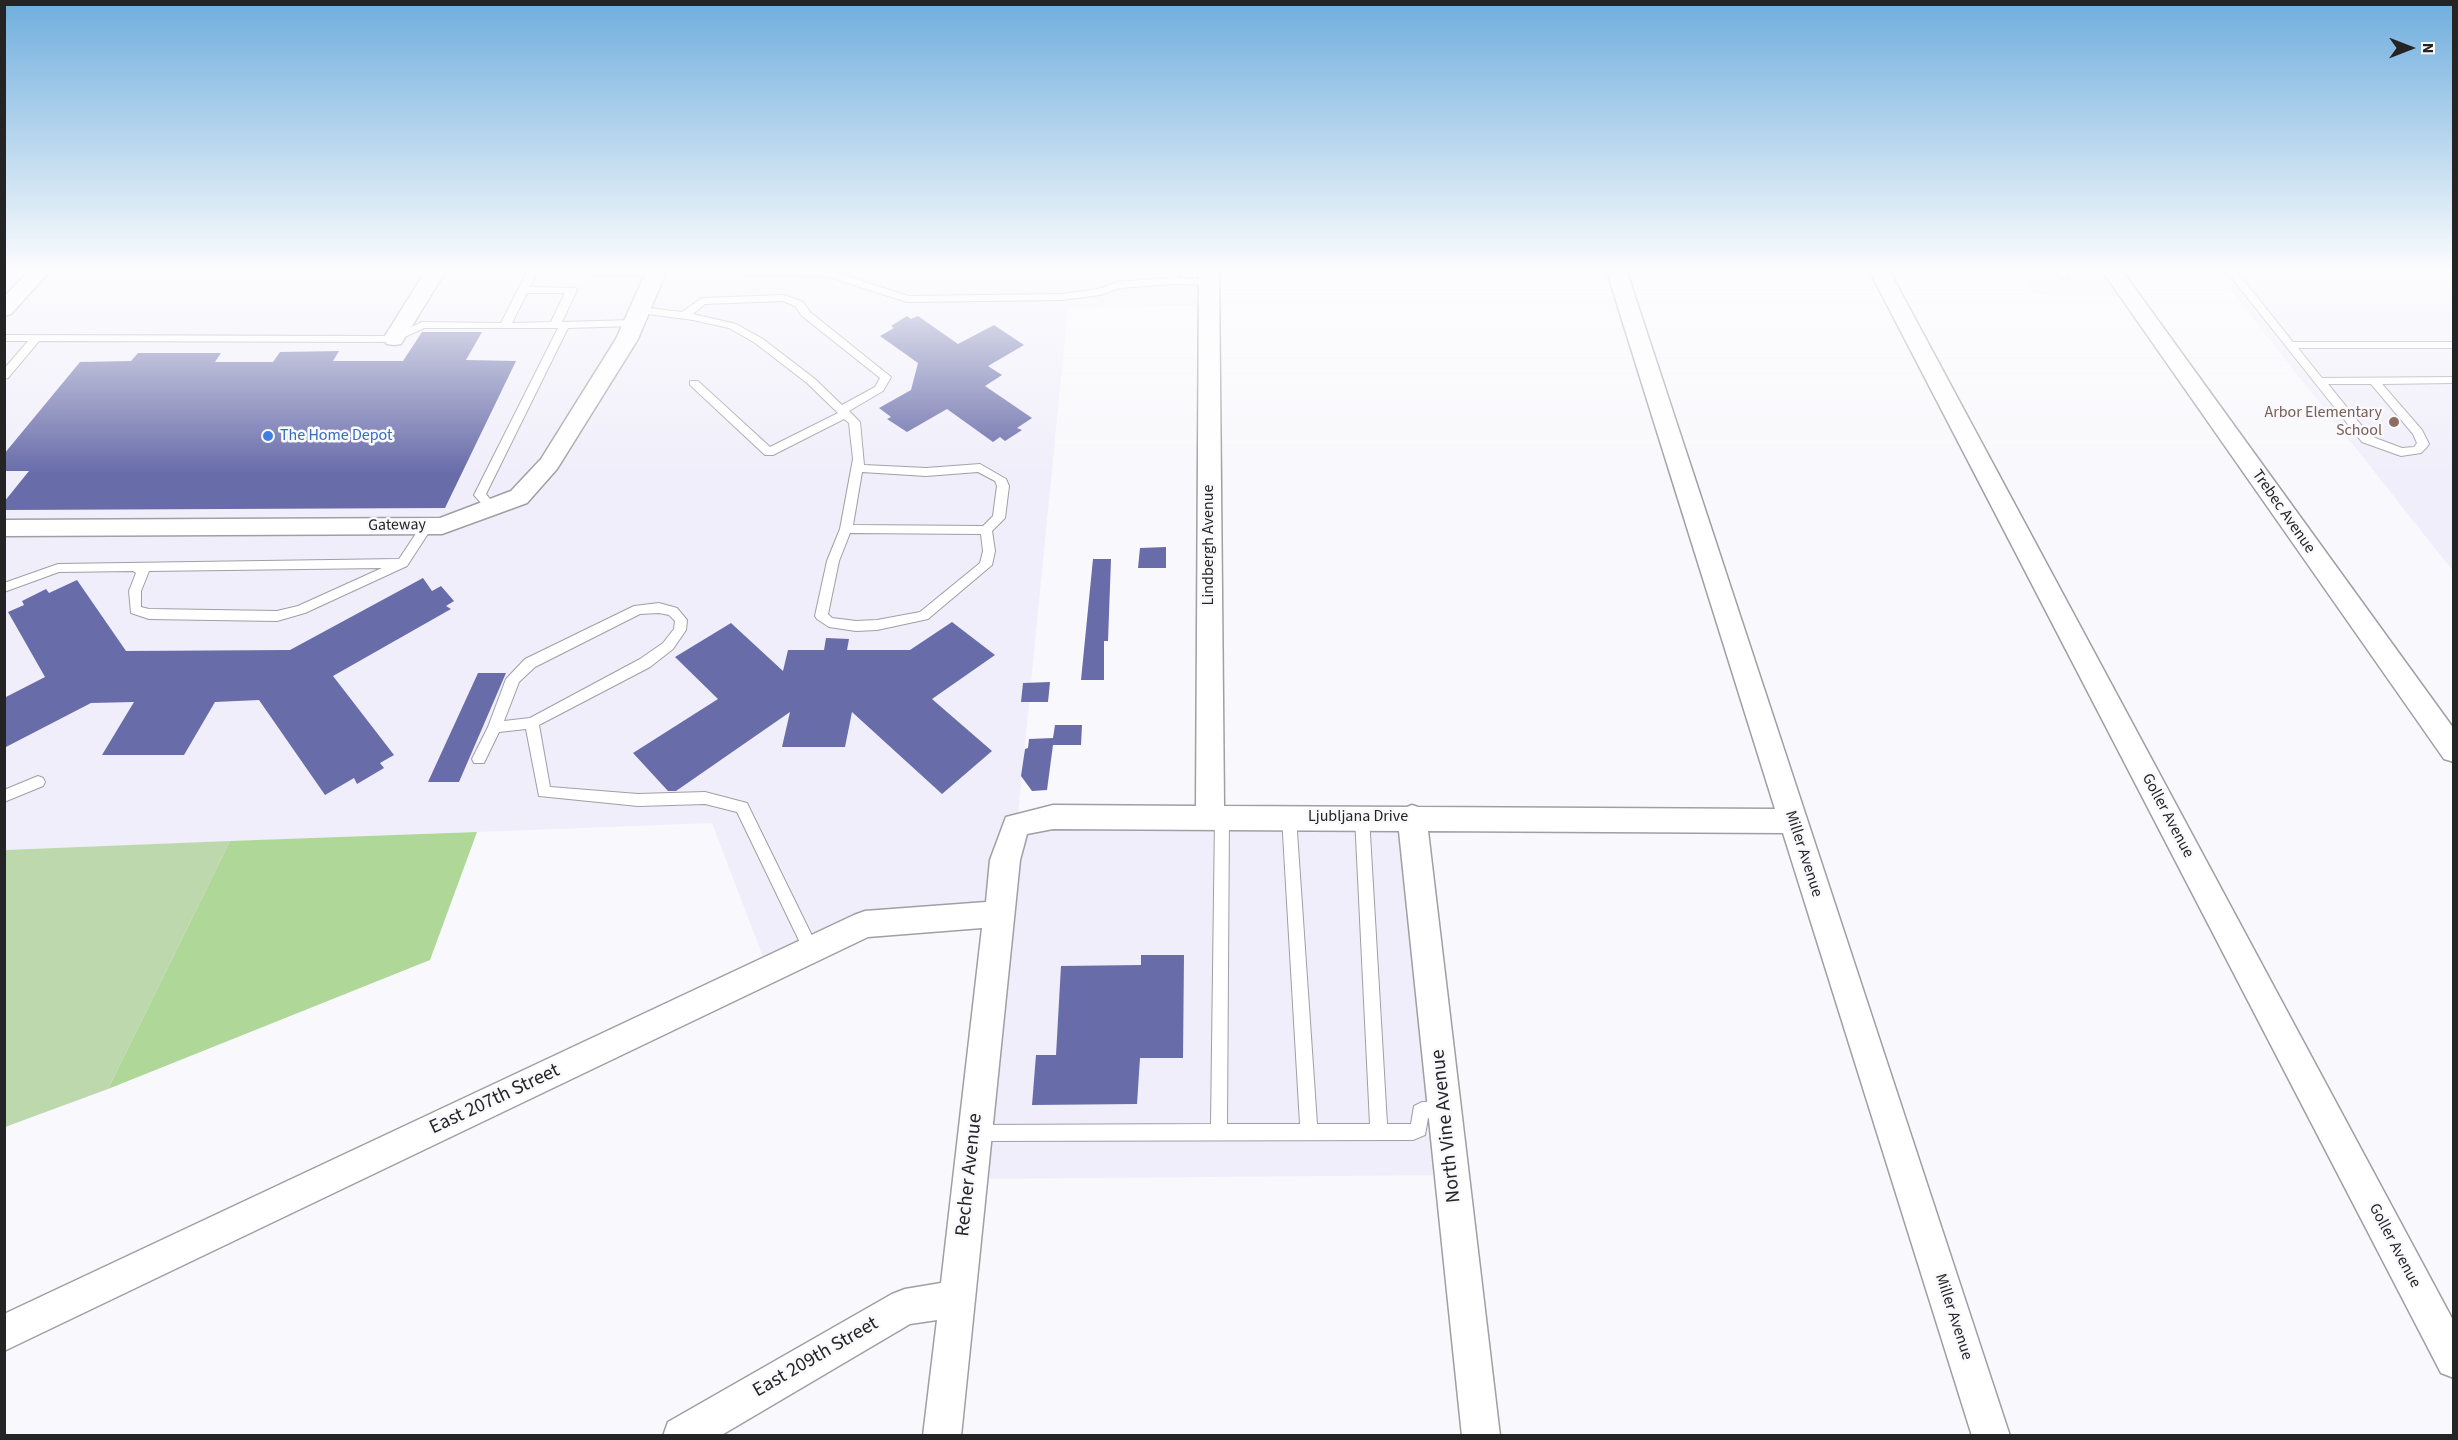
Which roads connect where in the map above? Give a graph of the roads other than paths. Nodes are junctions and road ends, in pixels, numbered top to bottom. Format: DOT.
graph roads {
  1 [pos="36,339"];
  2 [pos="553,339"];
  3 [pos="627,339"];
  4 [pos="756,339"];
  5 [pos="838,339"];
  6 [pos="1210,339"];
  7 [pos="1638,339"];
  8 [pos="1915,339"];
  9 [pos="2161,339"];
  10 [pos="2285,339"];
  11 [pos="2290,345"];
  12 [pos="2454,345"];
  13 [pos="4,376"];
  14 [pos="2454,380"];
  15 [pos="2319,381"];
  16 [pos="2374,381"];
  17 [pos="694,383"];
  18 [pos="843,412"];
  19 [pos="857,468"];
  20 [pos="491,507"];
  21 [pos="427,526"];
  22 [pos="4,528"];
  23 [pos="846,529"];
  24 [pos="986,530"];
  25 [pos="403,563"];
  26 [pos="136,567"];
  27 [pos="4,588"];
  28 [pos="532,723"];
  29 [pos="495,727"];
  30 [pos="2454,751"];
  31 [pos="479,759"];
  32 [pos="38,782"];
  33 [pos="4,796"];
  34 [pos="1216,817"];
  35 [pos="1289,817"];
  36 [pos="1362,817"];
  37 [pos="1412,817"];
  38 [pos="1792,820"];
  39 [pos="999,914"];
  40 [pos="811,950"];
  41 [pos="1444,1110"];
  42 [pos="1309,1132"];
  43 [pos="1379,1132"];
  44 [pos="975,1133"];
  45 [pos="1219,1133"];
  46 [pos="957,1298"];
  47 [pos="4,1333"];
  48 [pos="2454,1360"];
  49 [pos="682,1436"];
  50 [pos="942,1436"];
  51 [pos="1481,1436"];
  52 [pos="1991,1436"];
  1 -- 13 [label="lane"];
  2 -- 20 [label="lane"];
  3 -- 20 [label="street, Gateway"];
  4 -- 18 [label="lane"];
  5 -- 18 [label="lane"];
  6 -- 34 [label="street, Lindbergh Avenue"];
  7 -- 38 [label="street, Miller Avenue"];
  8 -- 48 [label="street, Goller Avenue"];
  9 -- 30 [label="street, Trebec Avenue"];
  10 -- 11 [label="lane"];
  11 -- 12 [label="lane"];
  11 -- 15 [label="lane"];
  14 -- 16 [label="lane"];
  15 -- 16 [label="lane"];
  15 -- 16 [label="lane"];
  17 -- 18 [label="lane"];
  18 -- 19 [label="lane"];
  19 -- 23 [label="lane"];
  19 -- 24 [label="lane"];
  20 -- 21 [label="street, Gateway"];
  21 -- 22 [label="street, Gateway"];
  21 -- 25 [label="lane"];
  23 -- 24 [label="lane"];
  23 -- 24 [label="lane"];
  25 -- 26 [label="lane"];
  25 -- 26 [label="lane"];
  26 -- 27 [label="lane"];
  28 -- 29 [label="lane"];
  28 -- 29 [label="lane"];
  28 -- 40 [label="lane"];
  29 -- 31 [label="lane"];
  32 -- 33 [label="lane"];
  34 -- 35 [label="street, Ljubljana Drive"];
  34 -- 39 [label="street, Ljubljana Drive"];
  34 -- 45 [label="lane"];
  35 -- 36 [label="street, Ljubljana Drive"];
  35 -- 42 [label="lane"];
  36 -- 37 [label="street, Ljubljana Drive"];
  36 -- 43 [label="lane"];
  37 -- 38 [label="street, Ljubljana Drive"];
  37 -- 41 [label="street, North Vine Avenue"];
  38 -- 52 [label="street, Miller Avenue"];
  39 -- 40 [label="street, East 207th Street"];
  39 -- 44 [label="street, Recher Avenue"];
  40 -- 47 [label="street, East 207th Street"];
  41 -- 43 [label="lane"];
  41 -- 51 [label="street, North Vine Avenue"];
  42 -- 43 [label="lane"];
  42 -- 45 [label="lane"];
  44 -- 45 [label="lane"];
  44 -- 46 [label="street, Recher Avenue"];
  46 -- 49 [label="street, East 209th Street"];
  46 -- 50 [label="street, Recher Avenue"];
}
